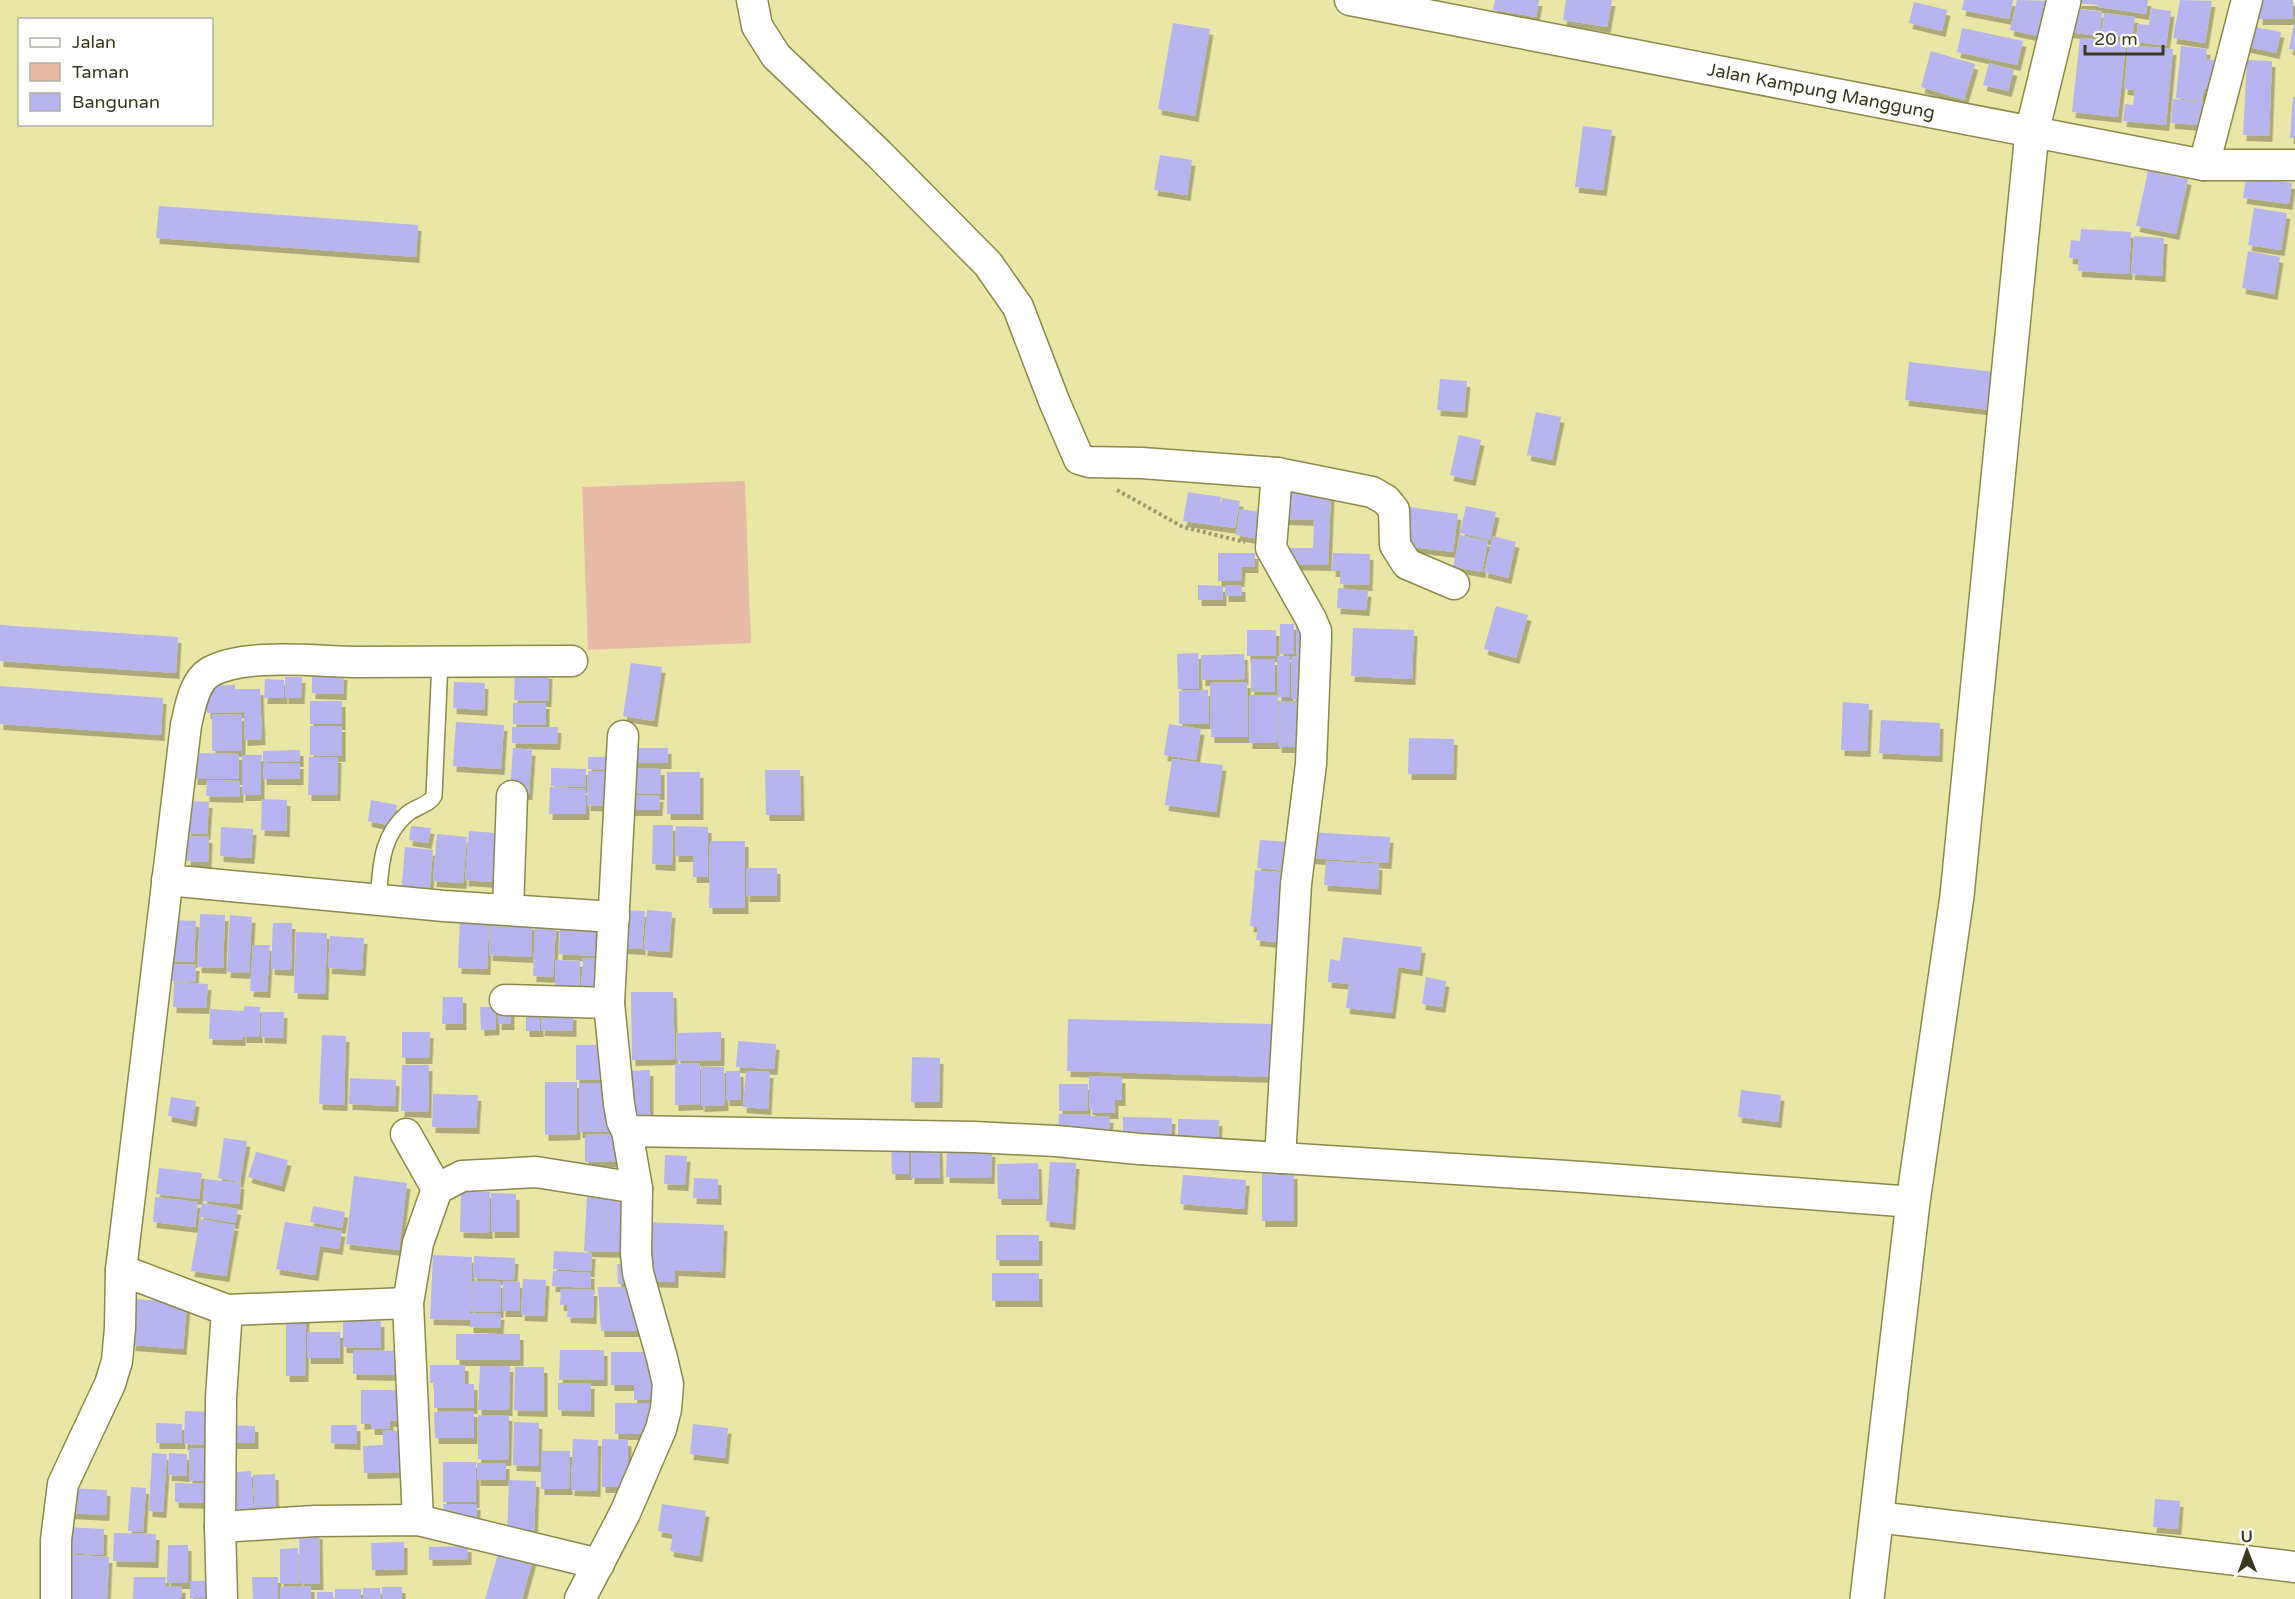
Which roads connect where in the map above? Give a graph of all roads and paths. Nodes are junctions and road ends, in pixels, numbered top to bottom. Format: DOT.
graph roads {
  1 [pos="752,0"];
  2 [pos="1350,0"];
  3 [pos="2064,0"];
  4 [pos="2247,0"];
  5 [pos="2032,132"];
  6 [pos="2204,165"];
  7 [pos="2295,165"];
  8 [pos="1277,473"];
  9 [pos="1113,487"];
  10 [pos="1271,548"];
  11 [pos="1454,584"];
  12 [pos="440,661"];
  13 [pos="572,661"];
  14 [pos="623,736"];
  15 [pos="512,796"];
  16 [pos="167,880"];
  17 [pos="378,900"];
  18 [pos="508,909"];
  19 [pos="614,917"];
  20 [pos="505,1000"];
  21 [pos="609,1003"];
  22 [pos="627,1131"];
  23 [pos="406,1134"];
  24 [pos="1280,1158"];
  25 [pos="637,1188"];
  26 [pos="437,1189"];
  27 [pos="1913,1202"];
  28 [pos="121,1270"];
  29 [pos="408,1303"];
  30 [pos="227,1310"];
  31 [pos="1876,1517"];
  32 [pos="418,1520"];
  33 [pos="220,1527"];
  34 [pos="599,1564"];
  35 [pos="2295,1567"];
  36 [pos="56,1599"];
  37 [pos="222,1599"];
  38 [pos="580,1599"];
  39 [pos="1867,1599"];
  1 -- 8 [label="street"];
  2 -- 5 [label="street, Jalan Kampung Manggung"];
  3 -- 5 [label="street"];
  4 -- 6 [label="street"];
  5 -- 6 [label="street, Jalan Kampung Manggung"];
  5 -- 27 [label="street"];
  6 -- 7 [label="street, Jalan Kampung Manggung"];
  8 -- 10 [label="street"];
  8 -- 11 [label="street"];
  9 -- 10 [label="path"];
  10 -- 24 [label="street"];
  12 -- 13 [label="street"];
  12 -- 16 [label="street"];
  12 -- 17 [label="lane"];
  14 -- 19 [label="street"];
  15 -- 18 [label="street"];
  16 -- 17 [label="street"];
  16 -- 28 [label="street"];
  17 -- 18 [label="street"];
  18 -- 19 [label="street"];
  19 -- 21 [label="street"];
  20 -- 21 [label="street"];
  21 -- 22 [label="street"];
  22 -- 24 [label="street"];
  22 -- 25 [label="street"];
  23 -- 26 [label="street"];
  24 -- 27 [label="street"];
  25 -- 26 [label="street"];
  25 -- 34 [label="street"];
  26 -- 29 [label="street"];
  27 -- 31 [label="street"];
  28 -- 30 [label="street"];
  28 -- 36 [label="street"];
  29 -- 30 [label="street"];
  29 -- 32 [label="street"];
  30 -- 33 [label="street"];
  31 -- 35 [label="street"];
  31 -- 39 [label="street"];
  32 -- 33 [label="street"];
  32 -- 34 [label="street"];
  33 -- 37 [label="street"];
  34 -- 38 [label="street"];
}
